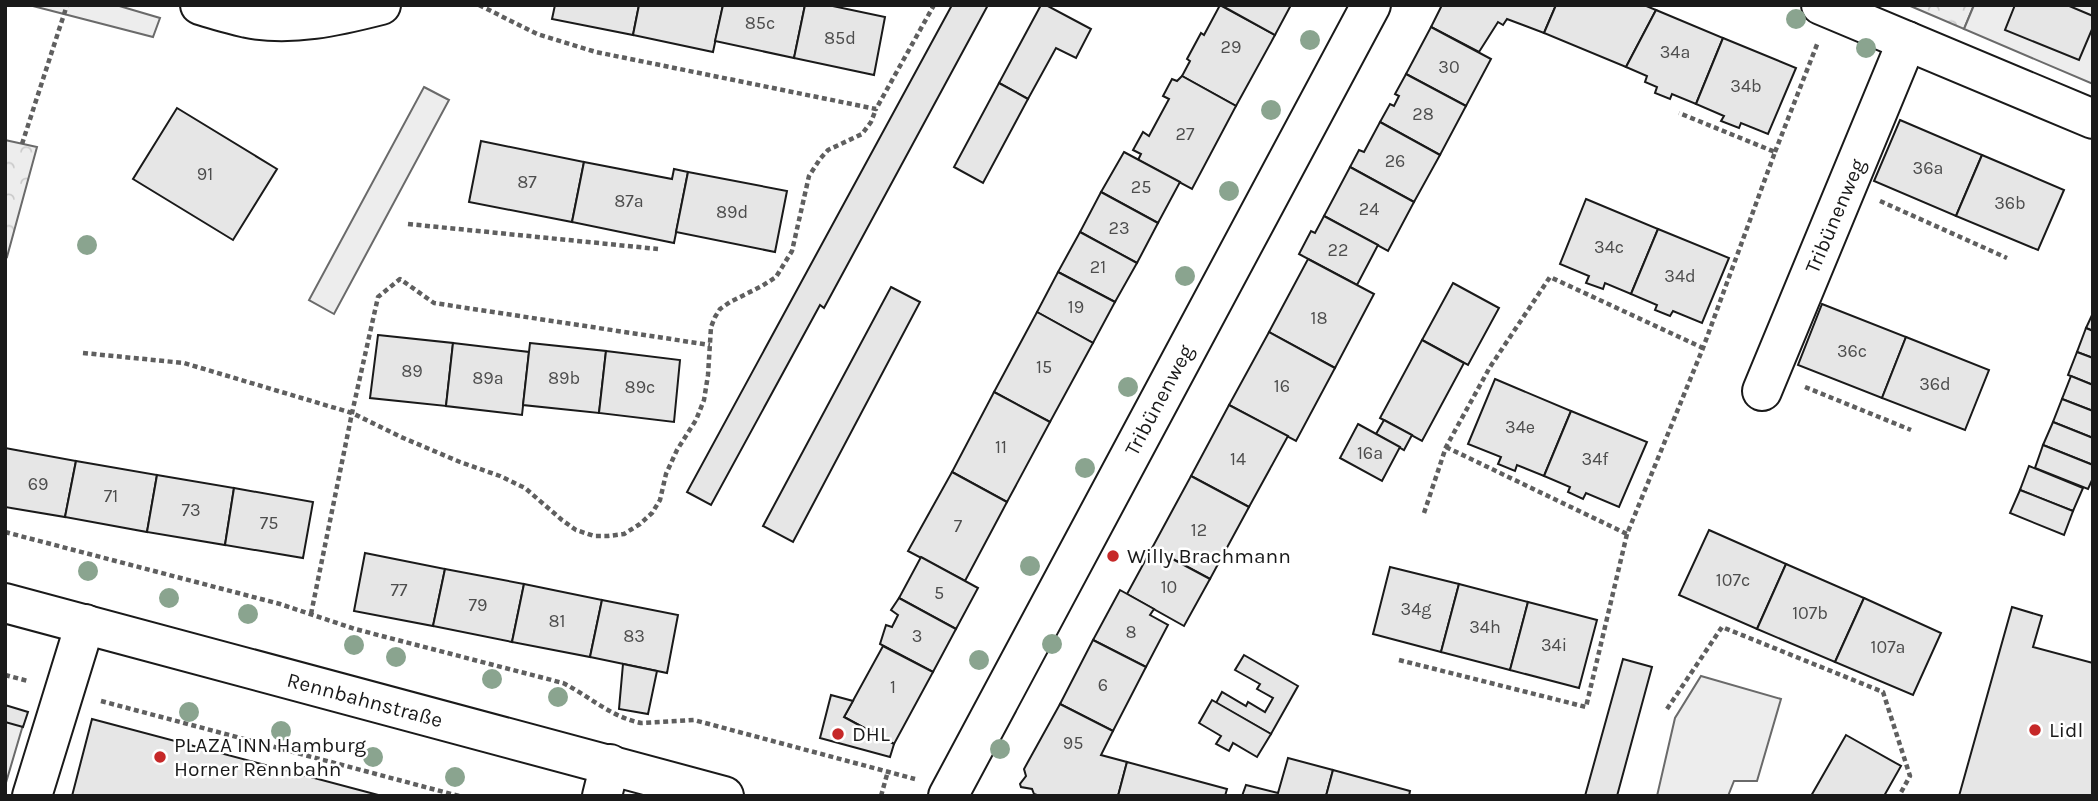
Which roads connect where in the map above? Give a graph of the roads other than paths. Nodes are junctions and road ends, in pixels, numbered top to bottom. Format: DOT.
graph roads {
  1 [pos="200,5"];
  2 [pos="381,5"];
  3 [pos="1371,5"];
  4 [pos="1826,7"];
  5 [pos="1907,41"];
  6 [pos="2093,119"];
  7 [pos="1765,382"];
  8 [pos="5,603"];
  9 [pos="85,624"];
  10 [pos="606,780"];
  11 [pos="935,788"];
  12 [pos="32,796"];
  13 [pos="724,796"];
  1 -- 2 [label="street"];
  3 -- 11 [label="street, Tribünenweg"];
  4 -- 5 [label="street"];
  5 -- 6 [label="street"];
  5 -- 7 [label="street, Tribünenweg"];
  8 -- 9 [label="street, Rennbahnstraße"];
  9 -- 10 [label="street, Rennbahnstraße"];
  9 -- 12 [label="street"];
  10 -- 13 [label="street, Rennbahnstraße"];
}
